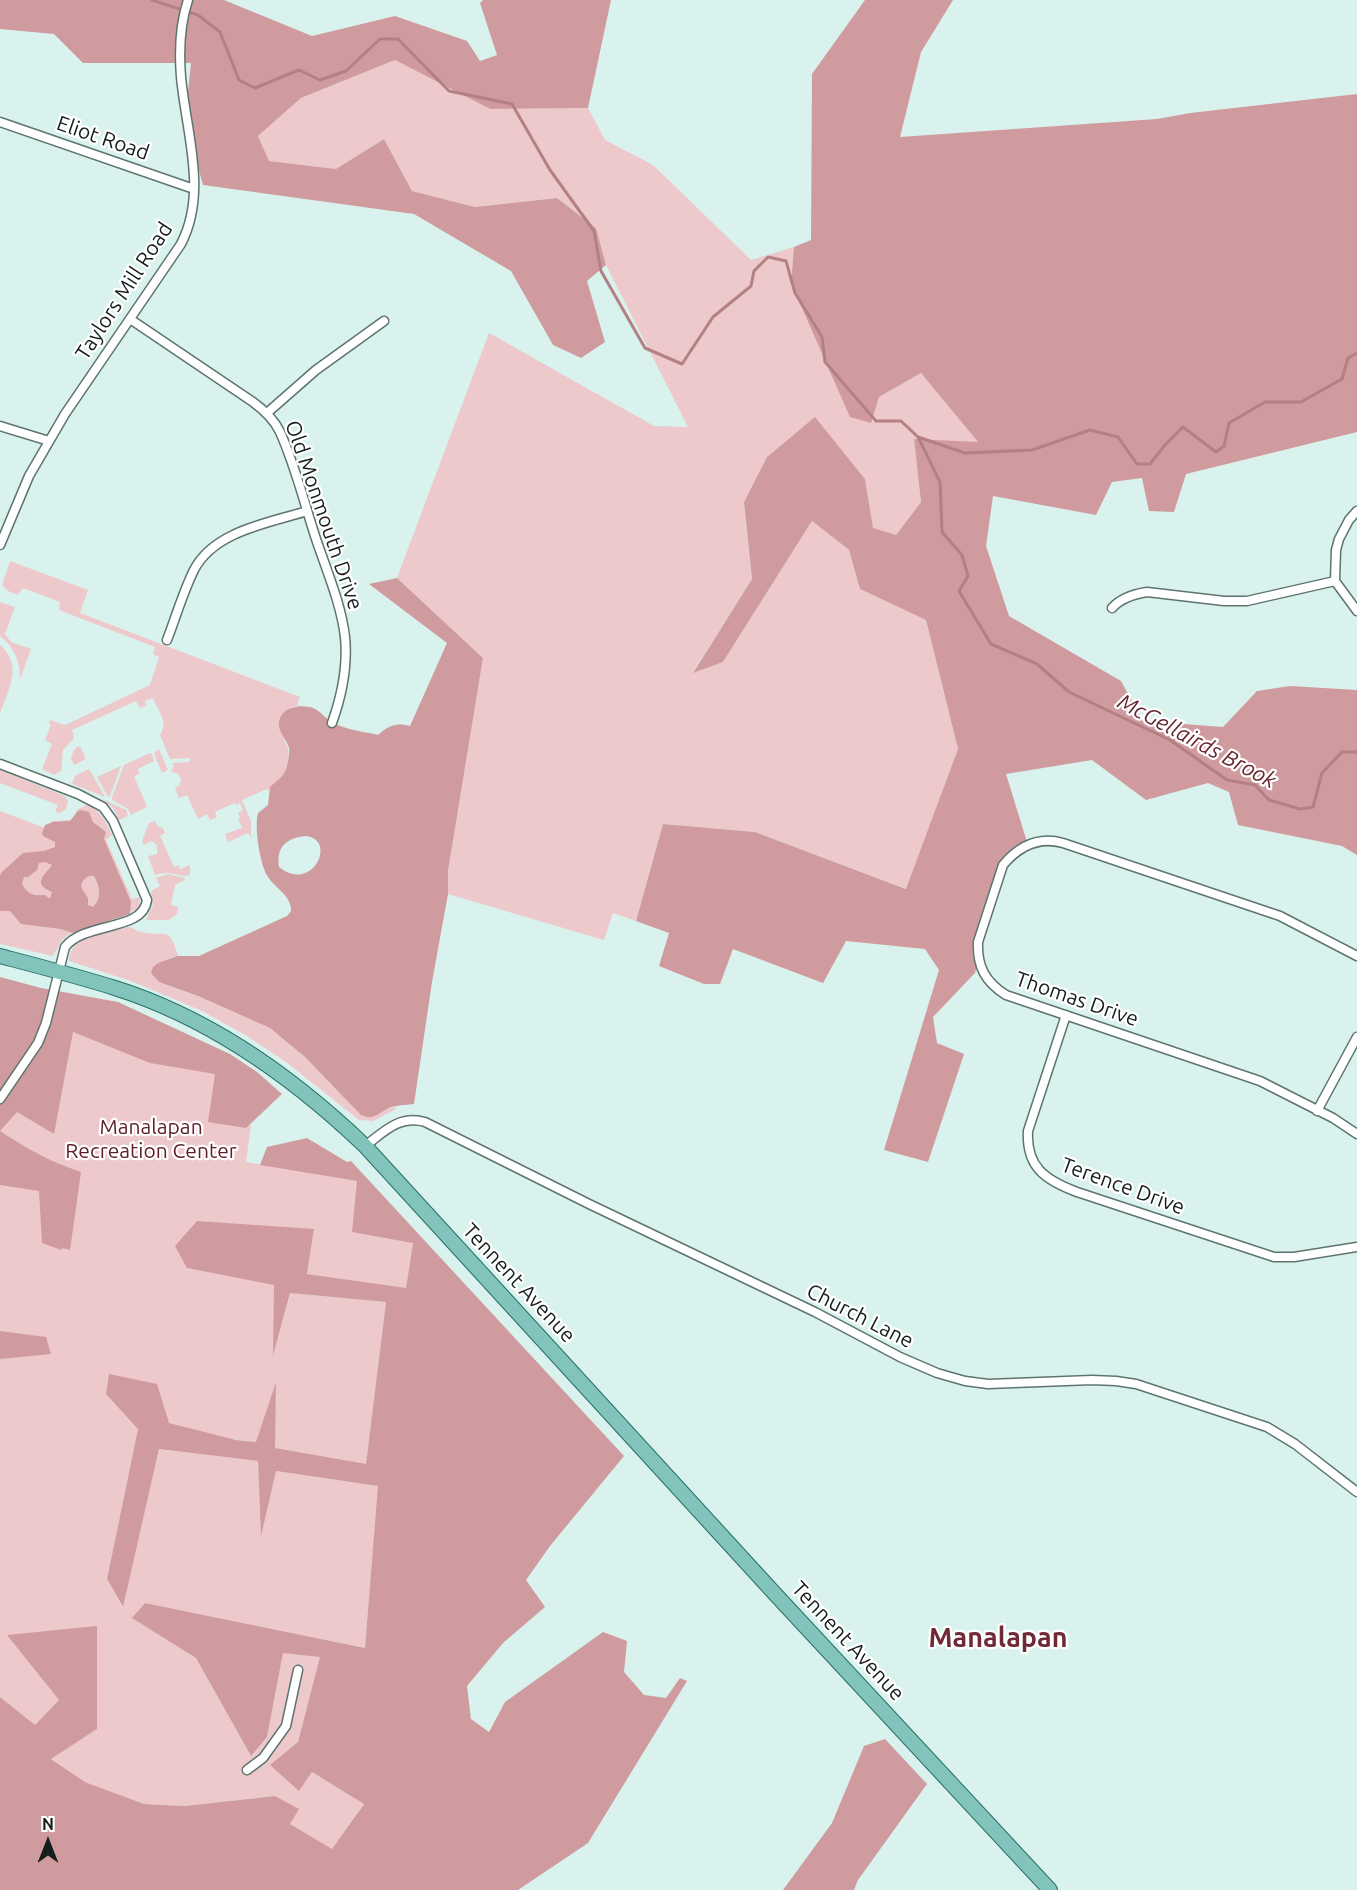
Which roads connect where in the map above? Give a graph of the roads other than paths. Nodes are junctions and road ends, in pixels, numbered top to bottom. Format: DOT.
graph roads {
  1 [pos="187,2"];
  2 [pos="0,122"];
  3 [pos="194,189"];
  4 [pos="130,319"];
  5 [pos="384,321"];
  6 [pos="267,413"];
  7 [pos="0,426"];
  8 [pos="49,441"];
  9 [pos="307,511"];
  10 [pos="1357,511"];
  11 [pos="0,545"];
  12 [pos="1335,581"];
  13 [pos="1112,608"];
  14 [pos="1357,611"];
  15 [pos="167,640"];
  16 [pos="332,723"];
  17 [pos="0,764"];
  18 [pos="0,956"];
  19 [pos="1357,956"];
  20 [pos="58,972"];
  21 [pos="1066,1015"];
  22 [pos="1357,1037"];
  23 [pos="0,1099"];
  24 [pos="1317,1111"];
  25 [pos="1357,1134"];
  26 [pos="365,1146"];
  27 [pos="1357,1247"];
  28 [pos="1357,1492"];
  29 [pos="298,1670"];
  30 [pos="247,1770"];
  31 [pos="1050,1890"];
  1 -- 3 [label="street, Taylors Mill Road"];
  2 -- 3 [label="street, Eliot Road"];
  3 -- 4 [label="street, Taylors Mill Road"];
  4 -- 6 [label="street, Old Monmouth Drive"];
  4 -- 8 [label="street, Taylors Mill Road"];
  5 -- 6 [label="street"];
  6 -- 9 [label="street, Old Monmouth Drive"];
  7 -- 8 [label="street"];
  8 -- 11 [label="street, Taylors Mill Road"];
  9 -- 15 [label="street"];
  9 -- 16 [label="street, Old Monmouth Drive"];
  10 -- 12 [label="street"];
  12 -- 13 [label="street"];
  12 -- 14 [label="street"];
  17 -- 20 [label="street"];
  18 -- 20 [label="main road, Tennent Avenue"];
  19 -- 21 [label="street, Thomas Drive"];
  20 -- 23 [label="street"];
  20 -- 26 [label="main road, Tennent Avenue"];
  21 -- 24 [label="street, Thomas Drive"];
  21 -- 27 [label="street, Terence Drive"];
  22 -- 24 [label="street"];
  24 -- 25 [label="street, Thomas Drive"];
  26 -- 28 [label="street, Church Lane"];
  26 -- 31 [label="main road, Tennent Avenue"];
  29 -- 30 [label="street"];
}
